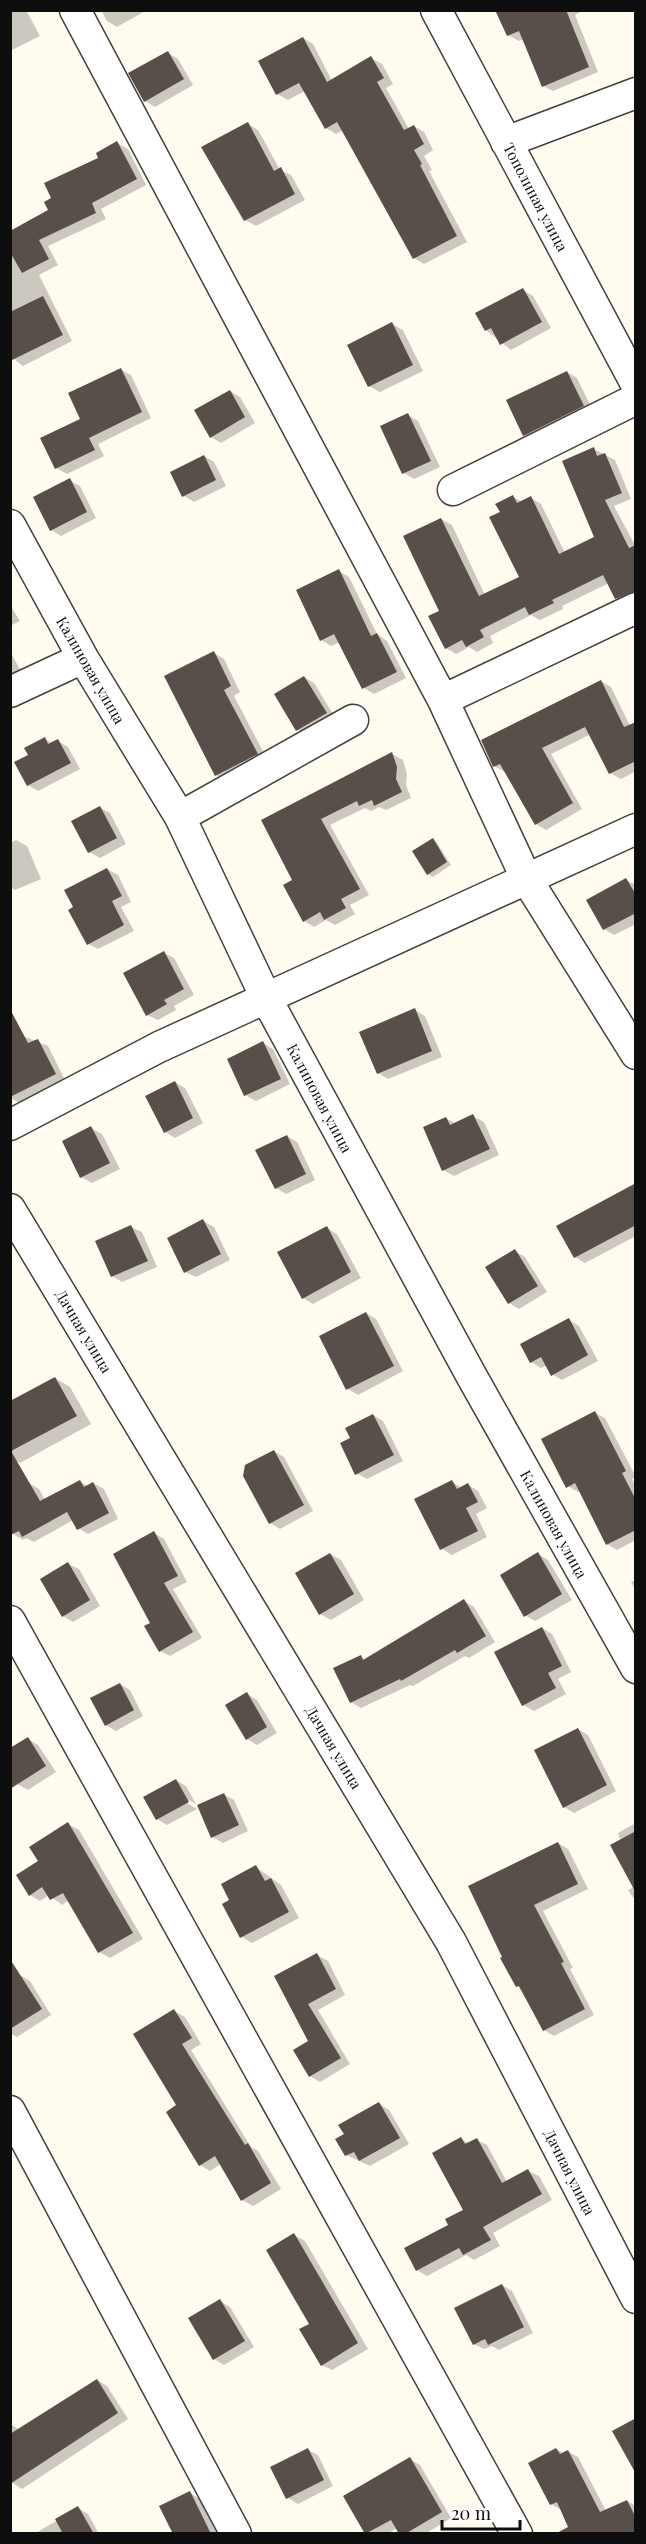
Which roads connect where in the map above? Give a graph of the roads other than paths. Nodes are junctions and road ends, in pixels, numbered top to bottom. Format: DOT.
graph roads {
  1 [pos="75,10"];
  2 [pos="436,10"];
  3 [pos="636,93"];
  4 [pos="506,142"];
  5 [pos="636,384"];
  6 [pos="636,399"];
  7 [pos="453,490"];
  8 [pos="10,525"];
  9 [pos="636,608"];
  10 [pos="83,658"];
  11 [pos="10,692"];
  12 [pos="443,699"];
  13 [pos="353,720"];
  14 [pos="180,817"];
  15 [pos="636,829"];
  16 [pos="526,878"];
  17 [pos="266,998"];
  18 [pos="636,1054"];
  19 [pos="10,1125"];
  20 [pos="10,1209"];
  21 [pos="10,1622"];
  22 [pos="636,1668"];
  23 [pos="10,2111"];
  24 [pos="636,2298"];
  25 [pos="236,2534"];
  26 [pos="517,2534"];
  1 -- 12 [label="street"];
  2 -- 4 [label="street, Тополиная улица"];
  3 -- 4 [label="street"];
  4 -- 5 [label="street, Тополиная улица"];
  6 -- 7 [label="street"];
  8 -- 10 [label="street, Калиновая улица"];
  9 -- 12 [label="street"];
  10 -- 11 [label="street"];
  10 -- 14 [label="street, Калиновая улица"];
  12 -- 16 [label="street"];
  13 -- 14 [label="street"];
  14 -- 17 [label="street, Калиновая улица"];
  15 -- 16 [label="street"];
  16 -- 17 [label="street"];
  16 -- 18 [label="street"];
  17 -- 19 [label="street"];
  17 -- 22 [label="street, Калиновая улица"];
  20 -- 24 [label="street, Дачная улица"];
  21 -- 26 [label="street"];
  23 -- 25 [label="street"];
}
